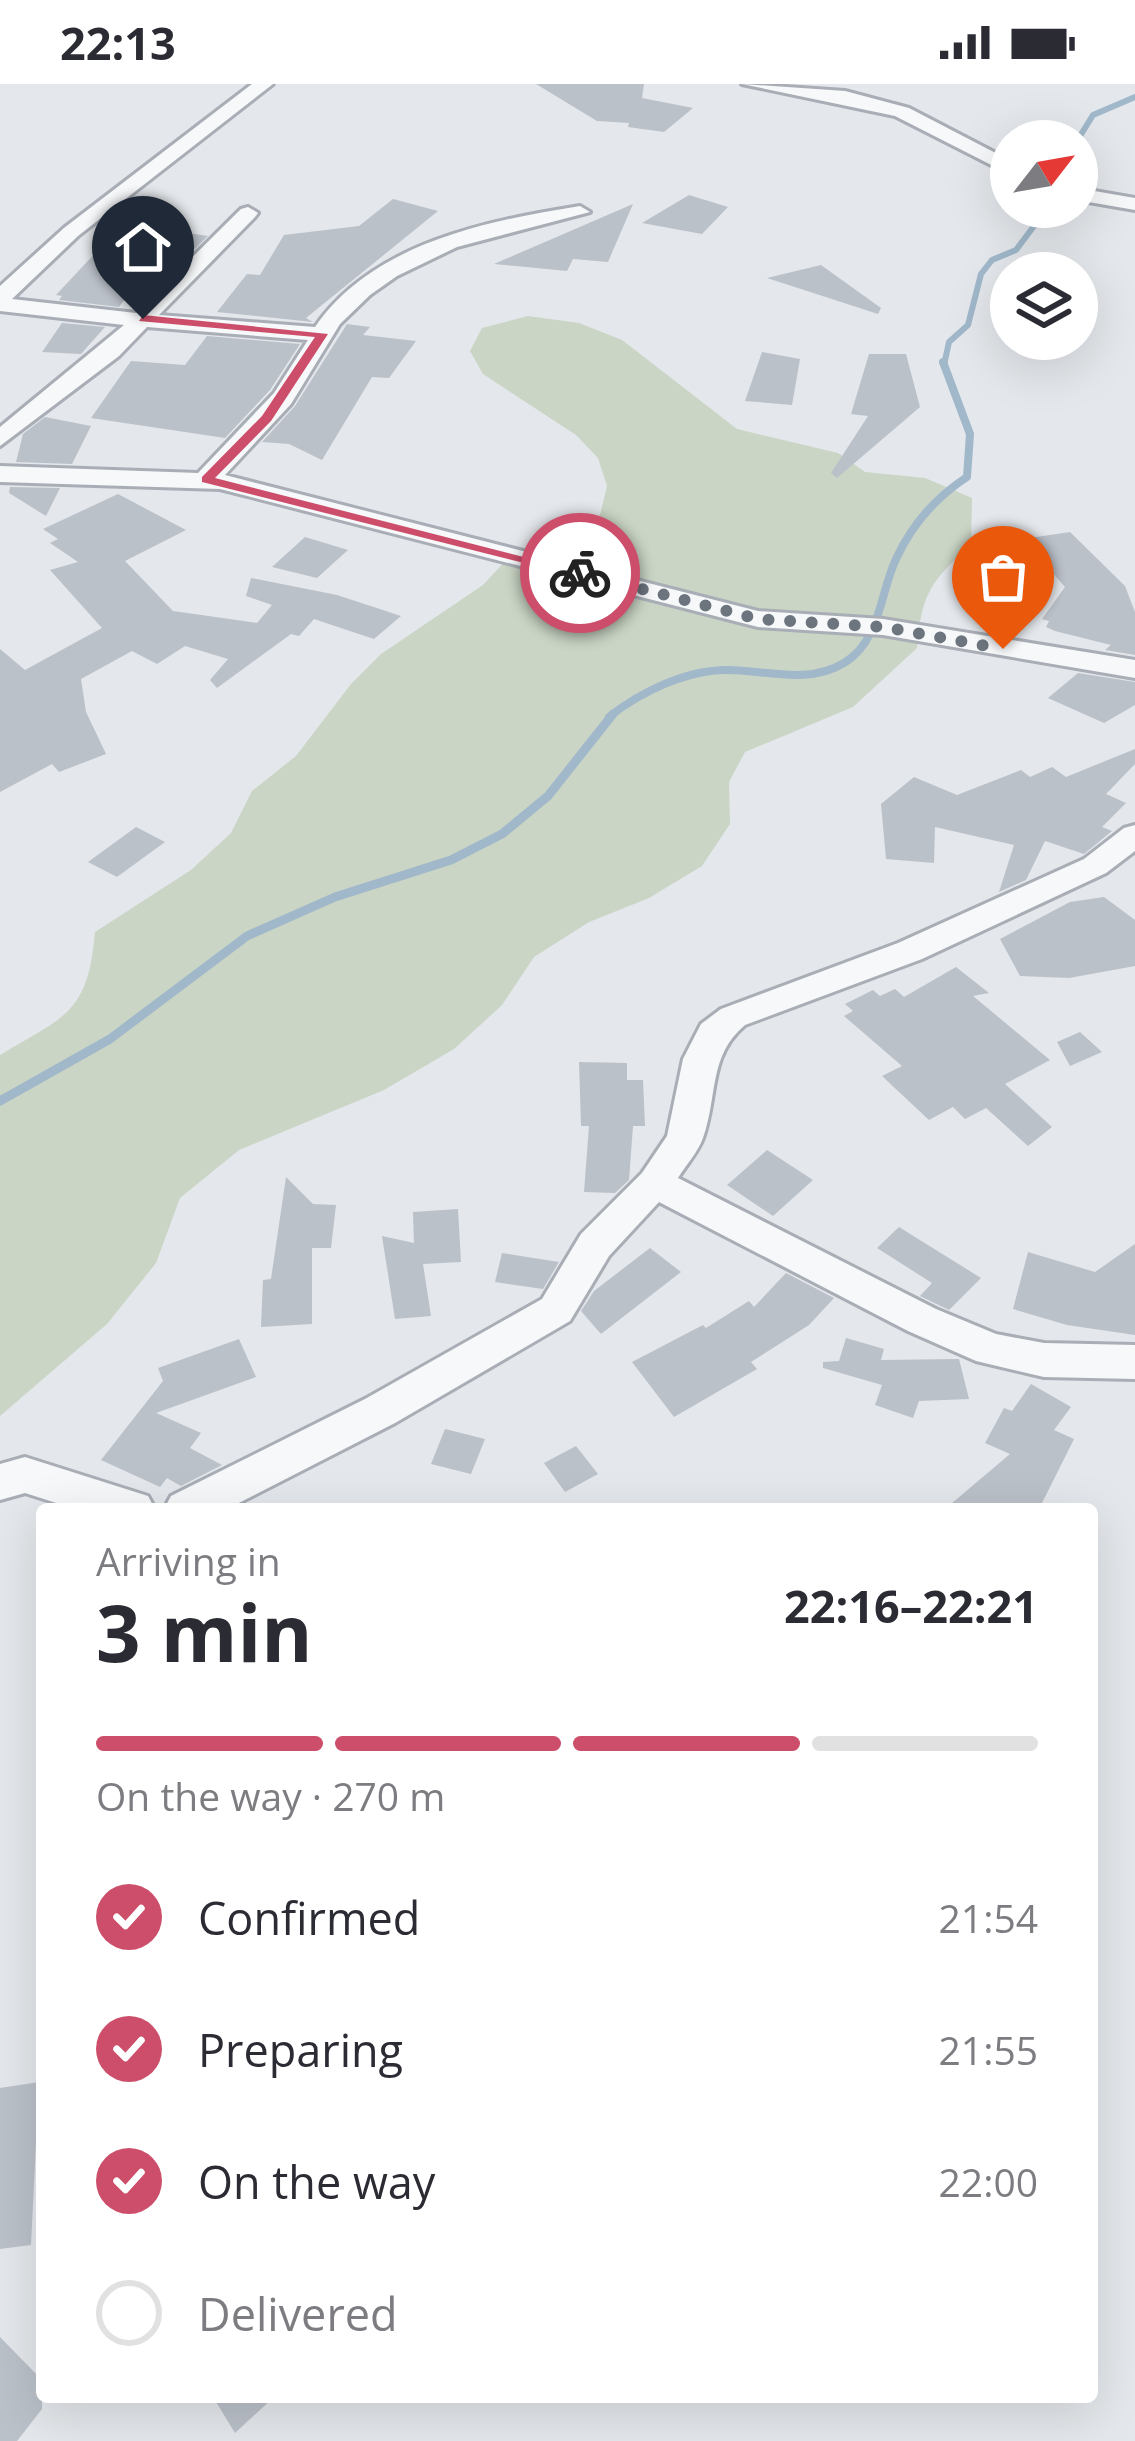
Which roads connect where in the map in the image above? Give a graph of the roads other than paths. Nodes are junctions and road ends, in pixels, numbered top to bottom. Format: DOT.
graph roads {
  1 [pos="265,84"];
  2 [pos="751,84"];
  3 [pos="990,158"];
  4 [pos="1098,198"];
  5 [pos="1135,204"];
  6 [pos="580,212"];
  7 [pos="248,213"];
  8 [pos="0,301"];
  9 [pos="143,319"];
  10 [pos="323,334"];
  11 [pos="0,439"];
  12 [pos="0,474"];
  13 [pos="206,479"];
  14 [pos="1135,669"];
  15 [pos="1135,835"];
  16 [pos="655,1184"];
  17 [pos="1135,1361"];
  18 [pos="0,1482"];
  19 [pos="115,1503"];
  20 [pos="198,1503"];
  1 -- 8 [label="street"];
  2 -- 3 [label="street"];
  4 -- 5 [label="street"];
  6 -- 10 [label="street"];
  7 -- 9 [label="street"];
  8 -- 9 [label="street"];
  9 -- 10 [label="street"];
  9 -- 11 [label="street"];
  10 -- 13 [label="street"];
  12 -- 13 [label="street"];
  13 -- 14 [label="street"];
  15 -- 16 [label="street"];
  16 -- 17 [label="street"];
  16 -- 20 [label="street"];
  18 -- 19 [label="street"];
}
